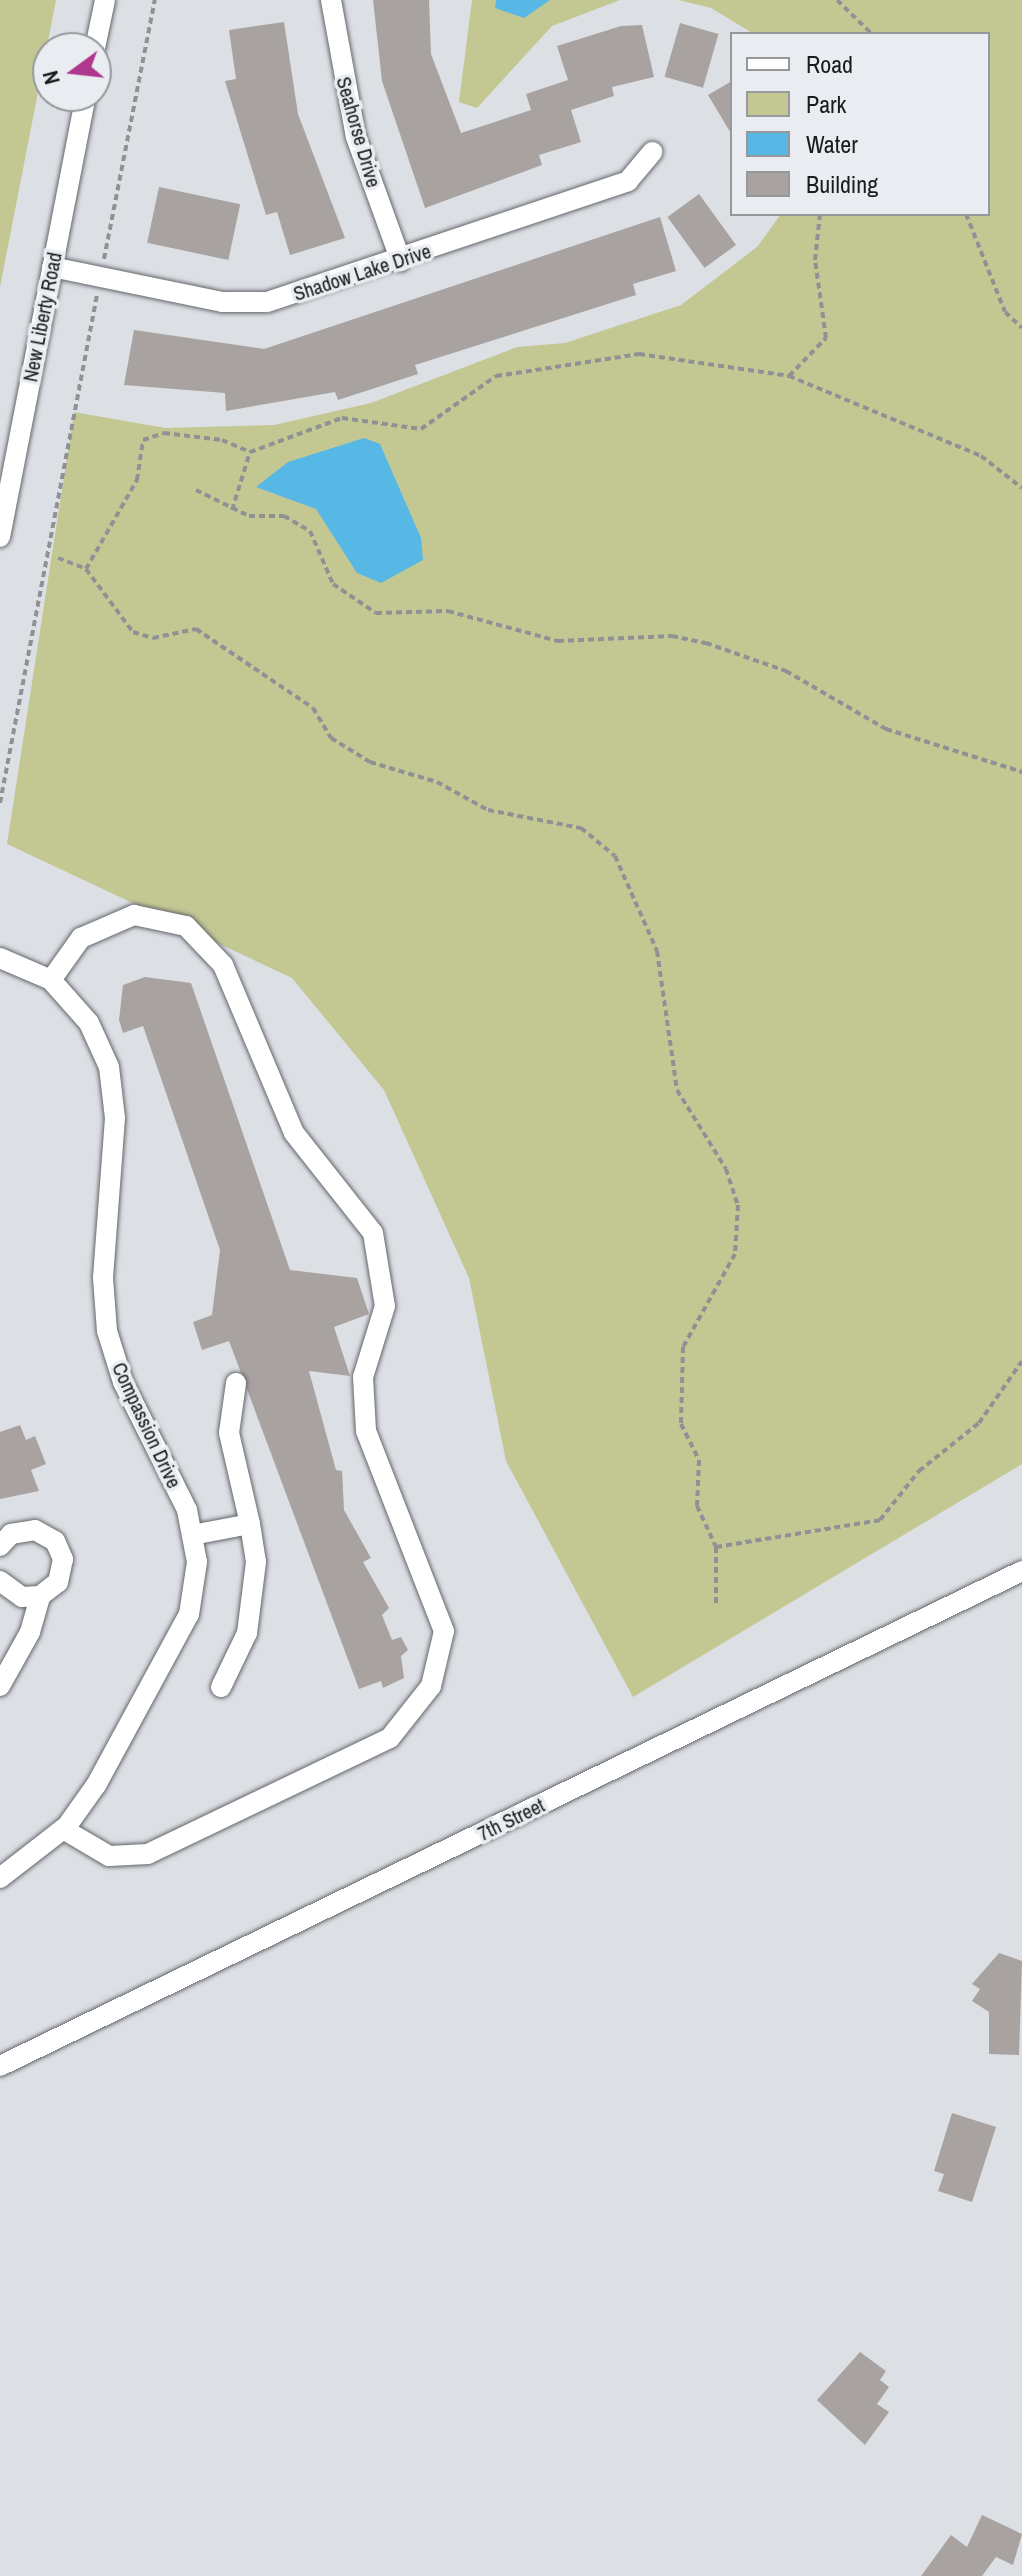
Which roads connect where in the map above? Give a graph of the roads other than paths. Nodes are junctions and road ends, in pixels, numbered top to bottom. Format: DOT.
graph roads {
  1 [pos="105,0"];
  2 [pos="331,0"];
  3 [pos="98,32"];
  4 [pos="83,112"];
  5 [pos="652,152"];
  6 [pos="401,261"];
  7 [pos="52,267"];
  8 [pos="0,537"];
  9 [pos="0,958"];
  10 [pos="51,980"];
  11 [pos="236,1383"];
  12 [pos="250,1524"];
  13 [pos="192,1535"];
  14 [pos="0,1546"];
  15 [pos="1022,1571"];
  16 [pos="0,1581"];
  17 [pos="40,1596"];
  18 [pos="0,1686"];
  19 [pos="221,1687"];
  20 [pos="63,1829"];
  21 [pos="0,1878"];
  22 [pos="0,2066"];
  1 -- 3 [label="street"];
  2 -- 6 [label="street, Seahorse Drive"];
  4 -- 7 [label="street, New Liberty Road"];
  5 -- 6 [label="street, Shadow Lake Drive"];
  6 -- 7 [label="street, Shadow Lake Drive"];
  7 -- 8 [label="street, New Liberty Road"];
  9 -- 10 [label="street, Compassion Drive"];
  10 -- 13 [label="street, Compassion Drive"];
  10 -- 20 [label="street"];
  11 -- 12 [label="street"];
  12 -- 13 [label="street"];
  12 -- 19 [label="street"];
  13 -- 20 [label="street, Compassion Drive"];
  14 -- 17 [label="street"];
  15 -- 22 [label="street, 7th Street"];
  16 -- 17 [label="street"];
  17 -- 18 [label="street"];
  20 -- 21 [label="street, Compassion Drive"];
}
